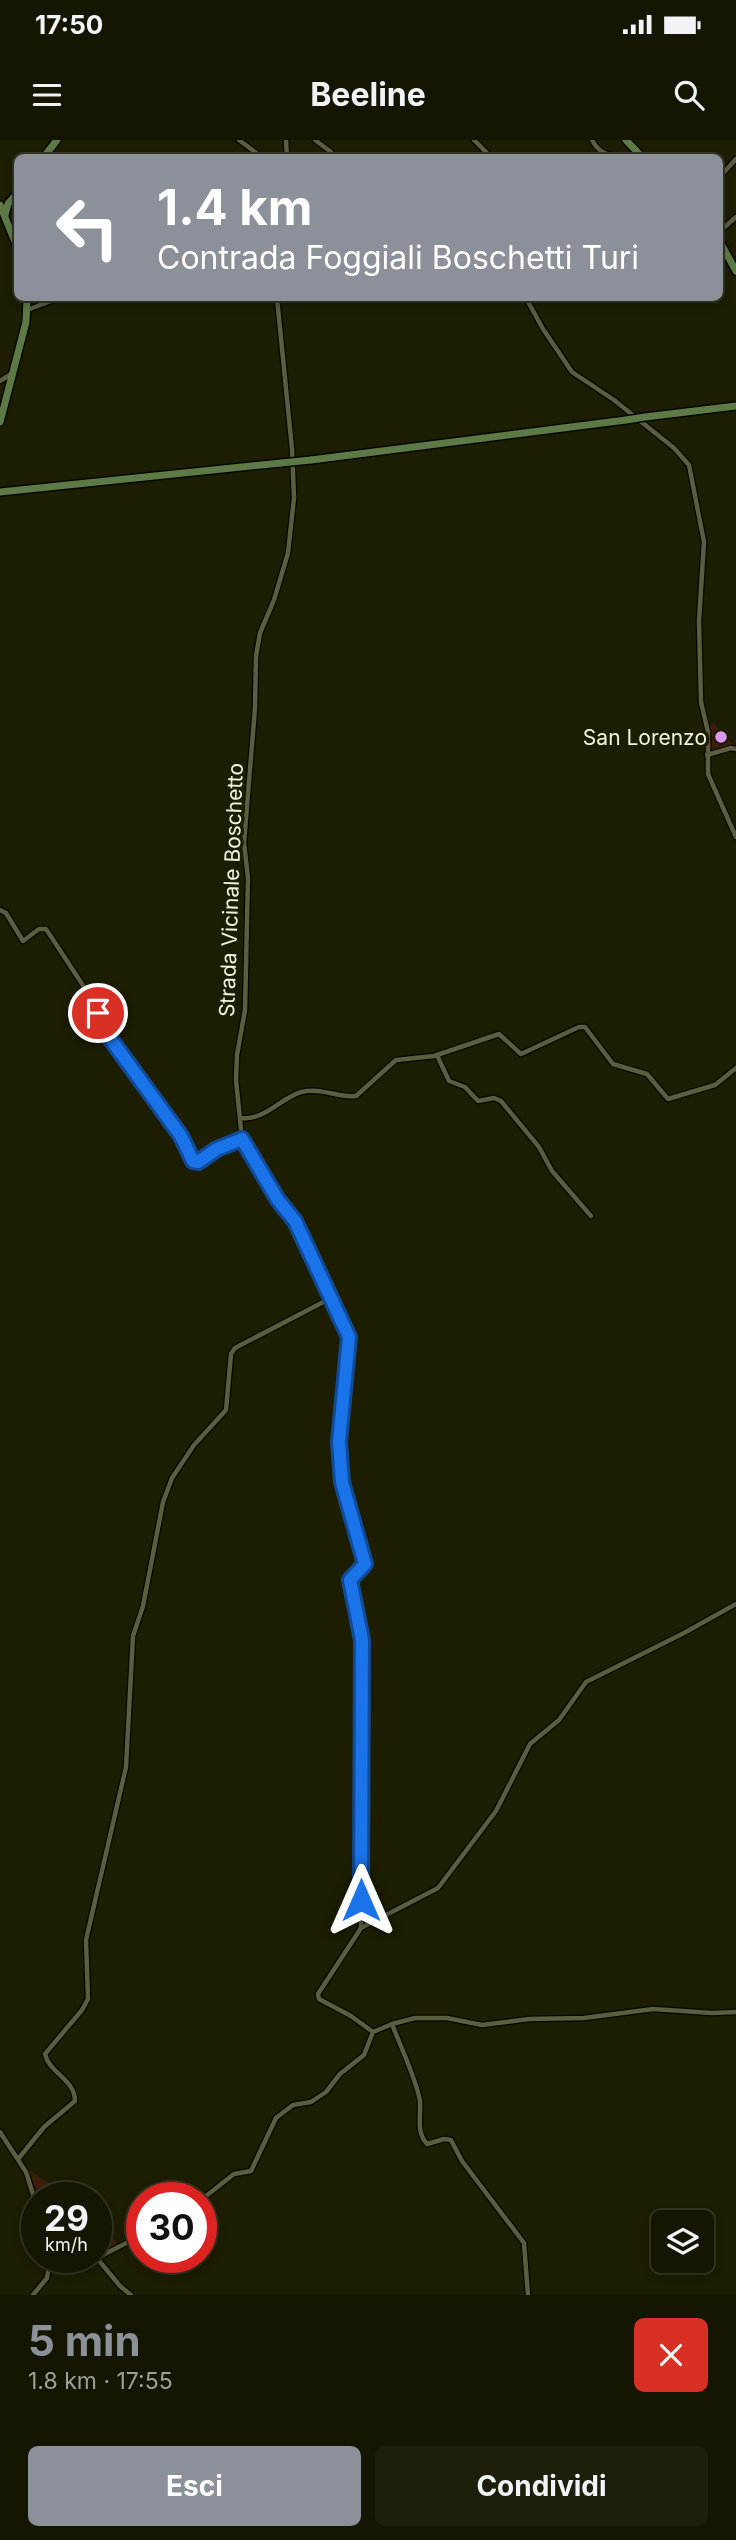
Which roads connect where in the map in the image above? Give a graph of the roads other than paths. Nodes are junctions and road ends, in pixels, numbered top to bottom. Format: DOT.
graph roads {
  1 [pos="57,140"];
  2 [pos="240,140"];
  3 [pos="315,140"];
  4 [pos="474,140"];
  5 [pos="592,140"];
  6 [pos="626,140"];
  7 [pos="331,152"];
  8 [pos="46,154"];
  9 [pos="258,154"];
  10 [pos="488,154"];
  11 [pos="606,154"];
  12 [pos="639,154"];
  13 [pos="736,159"];
  14 [pos="723,174"];
  15 [pos="3,203"];
  16 [pos="14,240"];
  17 [pos="723,247"];
  18 [pos="736,271"];
  19 [pos="27,301"];
  20 [pos="51,301"];
  21 [pos="277,301"];
  22 [pos="528,301"];
  23 [pos="27,310"];
  24 [pos="11,374"];
  25 [pos="0,381"];
  26 [pos="736,406"];
  27 [pos="642,420"];
  28 [pos="0,422"];
  29 [pos="0,492"];
  30 [pos="736,749"];
  31 [pos="707,755"];
  32 [pos="736,837"];
  33 [pos="0,911"];
  34 [pos="437,1055"];
  35 [pos="736,1068"];
  36 [pos="241,1118"];
  37 [pos="242,1139"];
  38 [pos="591,1216"];
  39 [pos="331,1298"];
  40 [pos="736,1604"];
  41 [pos="361,1927"];
  42 [pos="736,2012"];
  43 [pos="391,2024"];
  44 [pos="373,2032"];
  45 [pos="0,2132"];
  46 [pos="19,2158"];
  47 [pos="29,2182"];
  48 [pos="217,2188"];
  49 [pos="48,2273"];
  50 [pos="109,2273"];
  51 [pos="33,2295"];
  52 [pos="131,2295"];
  53 [pos="528,2295"];
  1 -- 8 [label="main road"];
  2 -- 9 [label="street"];
  3 -- 7 [label="street"];
  4 -- 10 [label="street"];
  5 -- 11 [label="street"];
  6 -- 12 [label="main road"];
  13 -- 14 [label="street"];
  15 -- 16 [label="main road"];
  17 -- 18 [label="main road"];
  19 -- 23 [label="main road"];
  20 -- 23 [label="street"];
  21 -- 36 [label="street, Strada Vicinale Boschetto"];
  22 -- 27 [label="street"];
  23 -- 24 [label="main road"];
  24 -- 25 [label="street"];
  24 -- 28 [label="main road"];
  26 -- 27 [label="main road"];
  27 -- 29 [label="main road, bridge"];
  27 -- 31 [label="street"];
  30 -- 31 [label="street"];
  31 -- 32 [label="street"];
  33 -- 37 [label="street"];
  34 -- 35 [label="street"];
  34 -- 36 [label="street"];
  34 -- 38 [label="street"];
  36 -- 37 [label="street, Strada Vicinale Boschetto"];
  37 -- 39 [label="street, Strada Vicinale Boschetto"];
  39 -- 41 [label="street, Strada Vicinale Boschetto"];
  39 -- 46 [label="street"];
  40 -- 41 [label="street"];
  41 -- 44 [label="street"];
  42 -- 43 [label="street"];
  43 -- 44 [label="street"];
  43 -- 53 [label="street"];
  44 -- 48 [label="street"];
  45 -- 46 [label="street"];
  46 -- 47 [label="street"];
  49 -- 51 [label="street"];
  50 -- 52 [label="street"];
}
